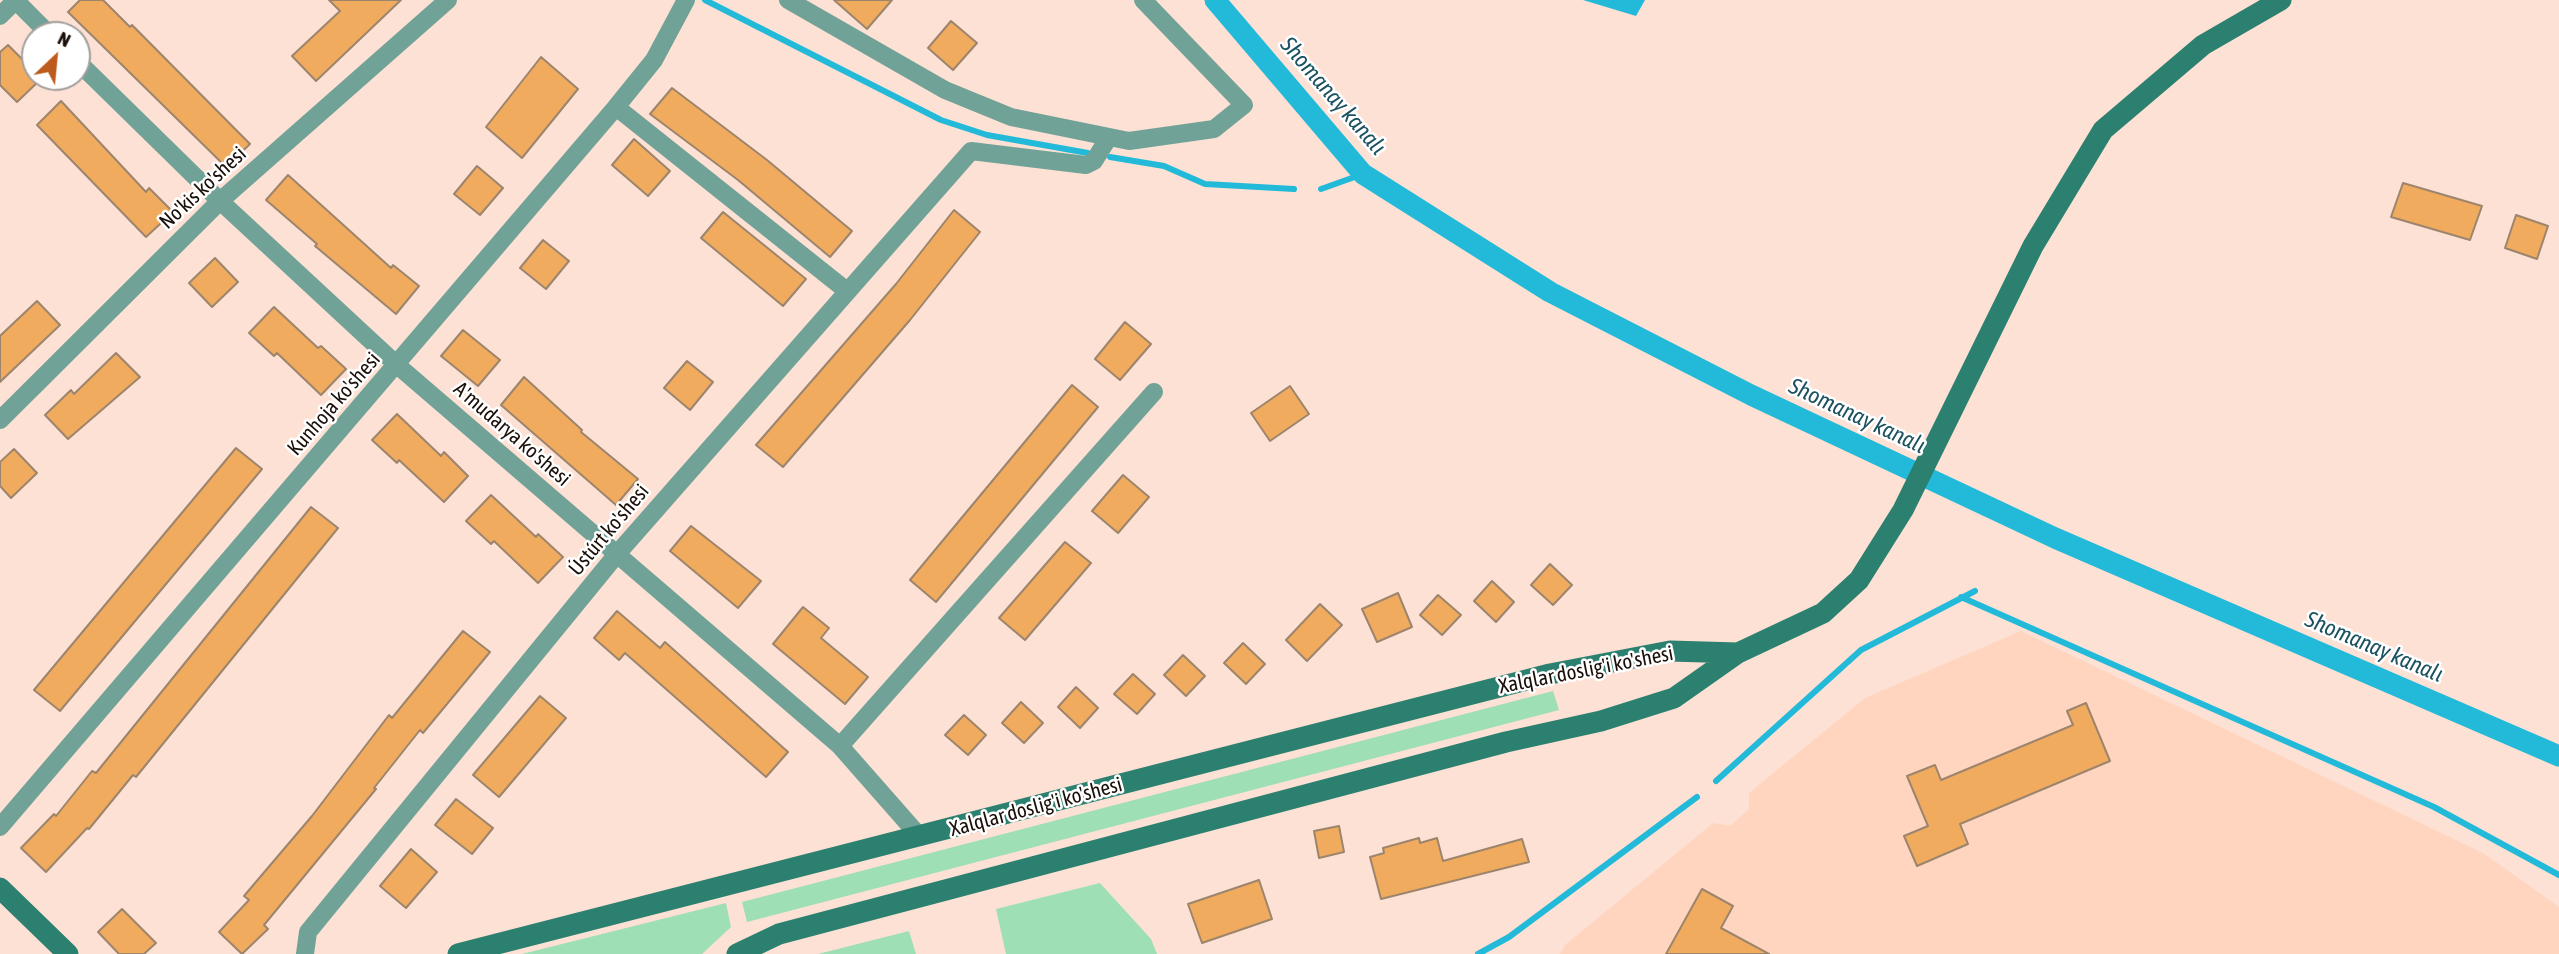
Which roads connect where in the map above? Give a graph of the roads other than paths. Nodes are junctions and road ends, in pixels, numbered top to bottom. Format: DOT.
graph roads {
  1 [pos="15,0"];
  2 [pos="448,0"];
  3 [pos="686,0"];
  4 [pos="788,0"];
  5 [pos="1143,0"];
  6 [pos="2281,0"];
  7 [pos="0,16"];
  8 [pos="36,21"];
  9 [pos="91,75"];
  10 [pos="616,107"];
  11 [pos="1109,137"];
  12 [pos="220,201"];
  13 [pos="847,291"];
  14 [pos="397,365"];
  15 [pos="1154,392"];
  16 [pos="0,420"];
  17 [pos="617,554"];
  18 [pos="1738,653"];
  19 [pos="840,746"];
  20 [pos="0,827"];
  21 [pos="920,837"];
  22 [pos="0,888"];
  23 [pos="68,954"];
  24 [pos="305,954"];
  25 [pos="458,954"];
  26 [pos="737,954"];
  1 -- 7 [label="street"];
  1 -- 8 [label="street"];
  2 -- 12 [label="street, No'kis ko'shesi"];
  3 -- 10 [label="street, Kunhoja ko'shesi"];
  4 -- 11 [label="street"];
  5 -- 11 [label="street"];
  6 -- 18 [label="main road"];
  9 -- 12 [label="street, A'mudarya ko'shesi"];
  10 -- 13 [label="street"];
  10 -- 14 [label="street, Kunhoja ko'shesi"];
  11 -- 13 [label="street, Ústúrt ko'shesi"];
  12 -- 14 [label="street, A'mudarya ko'shesi"];
  12 -- 16 [label="street, No'kis ko'shesi"];
  13 -- 17 [label="street, Ústúrt ko'shesi"];
  14 -- 17 [label="street, A'mudarya ko'shesi"];
  14 -- 20 [label="street, Kunhoja ko'shesi"];
  15 -- 19 [label="street"];
  17 -- 19 [label="street, A'mudarya ko'shesi"];
  17 -- 24 [label="street, Ústúrt ko'shesi"];
  18 -- 21 [label="main road, Xalqlar doslig'i ko'shesi"];
  18 -- 26 [label="main road, Xalqlar doslig'i ko'shesi"];
  19 -- 21 [label="street, A'mudarya ko'shesi"];
  21 -- 25 [label="main road, Xalqlar doslig'i ko'shesi"];
  22 -- 23 [label="main road"];
}
